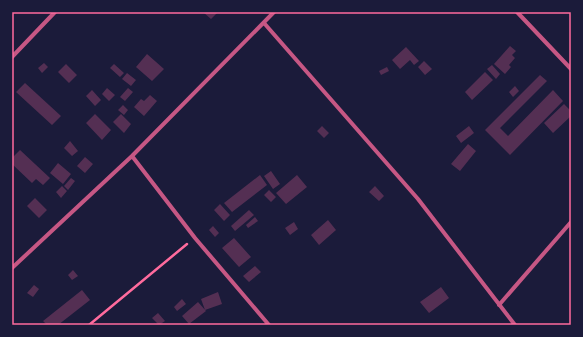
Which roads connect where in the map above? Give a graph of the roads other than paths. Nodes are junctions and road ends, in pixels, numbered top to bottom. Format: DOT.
graph roads {
  1 [pos="55,12"];
  2 [pos="274,12"];
  3 [pos="517,12"];
  4 [pos="264,23"];
  5 [pos="12,57"];
  6 [pos="571,69"];
  7 [pos="132,156"];
  8 [pos="571,222"];
  9 [pos="12,268"];
  10 [pos="499,305"];
  11 [pos="269,325"];
  12 [pos="515,325"];
  1 -- 5 [label="street"];
  2 -- 4 [label="street"];
  3 -- 6 [label="street"];
  4 -- 7 [label="street"];
  4 -- 10 [label="street"];
  7 -- 9 [label="street"];
  7 -- 11 [label="street"];
  8 -- 10 [label="street"];
  10 -- 12 [label="street"];
}
